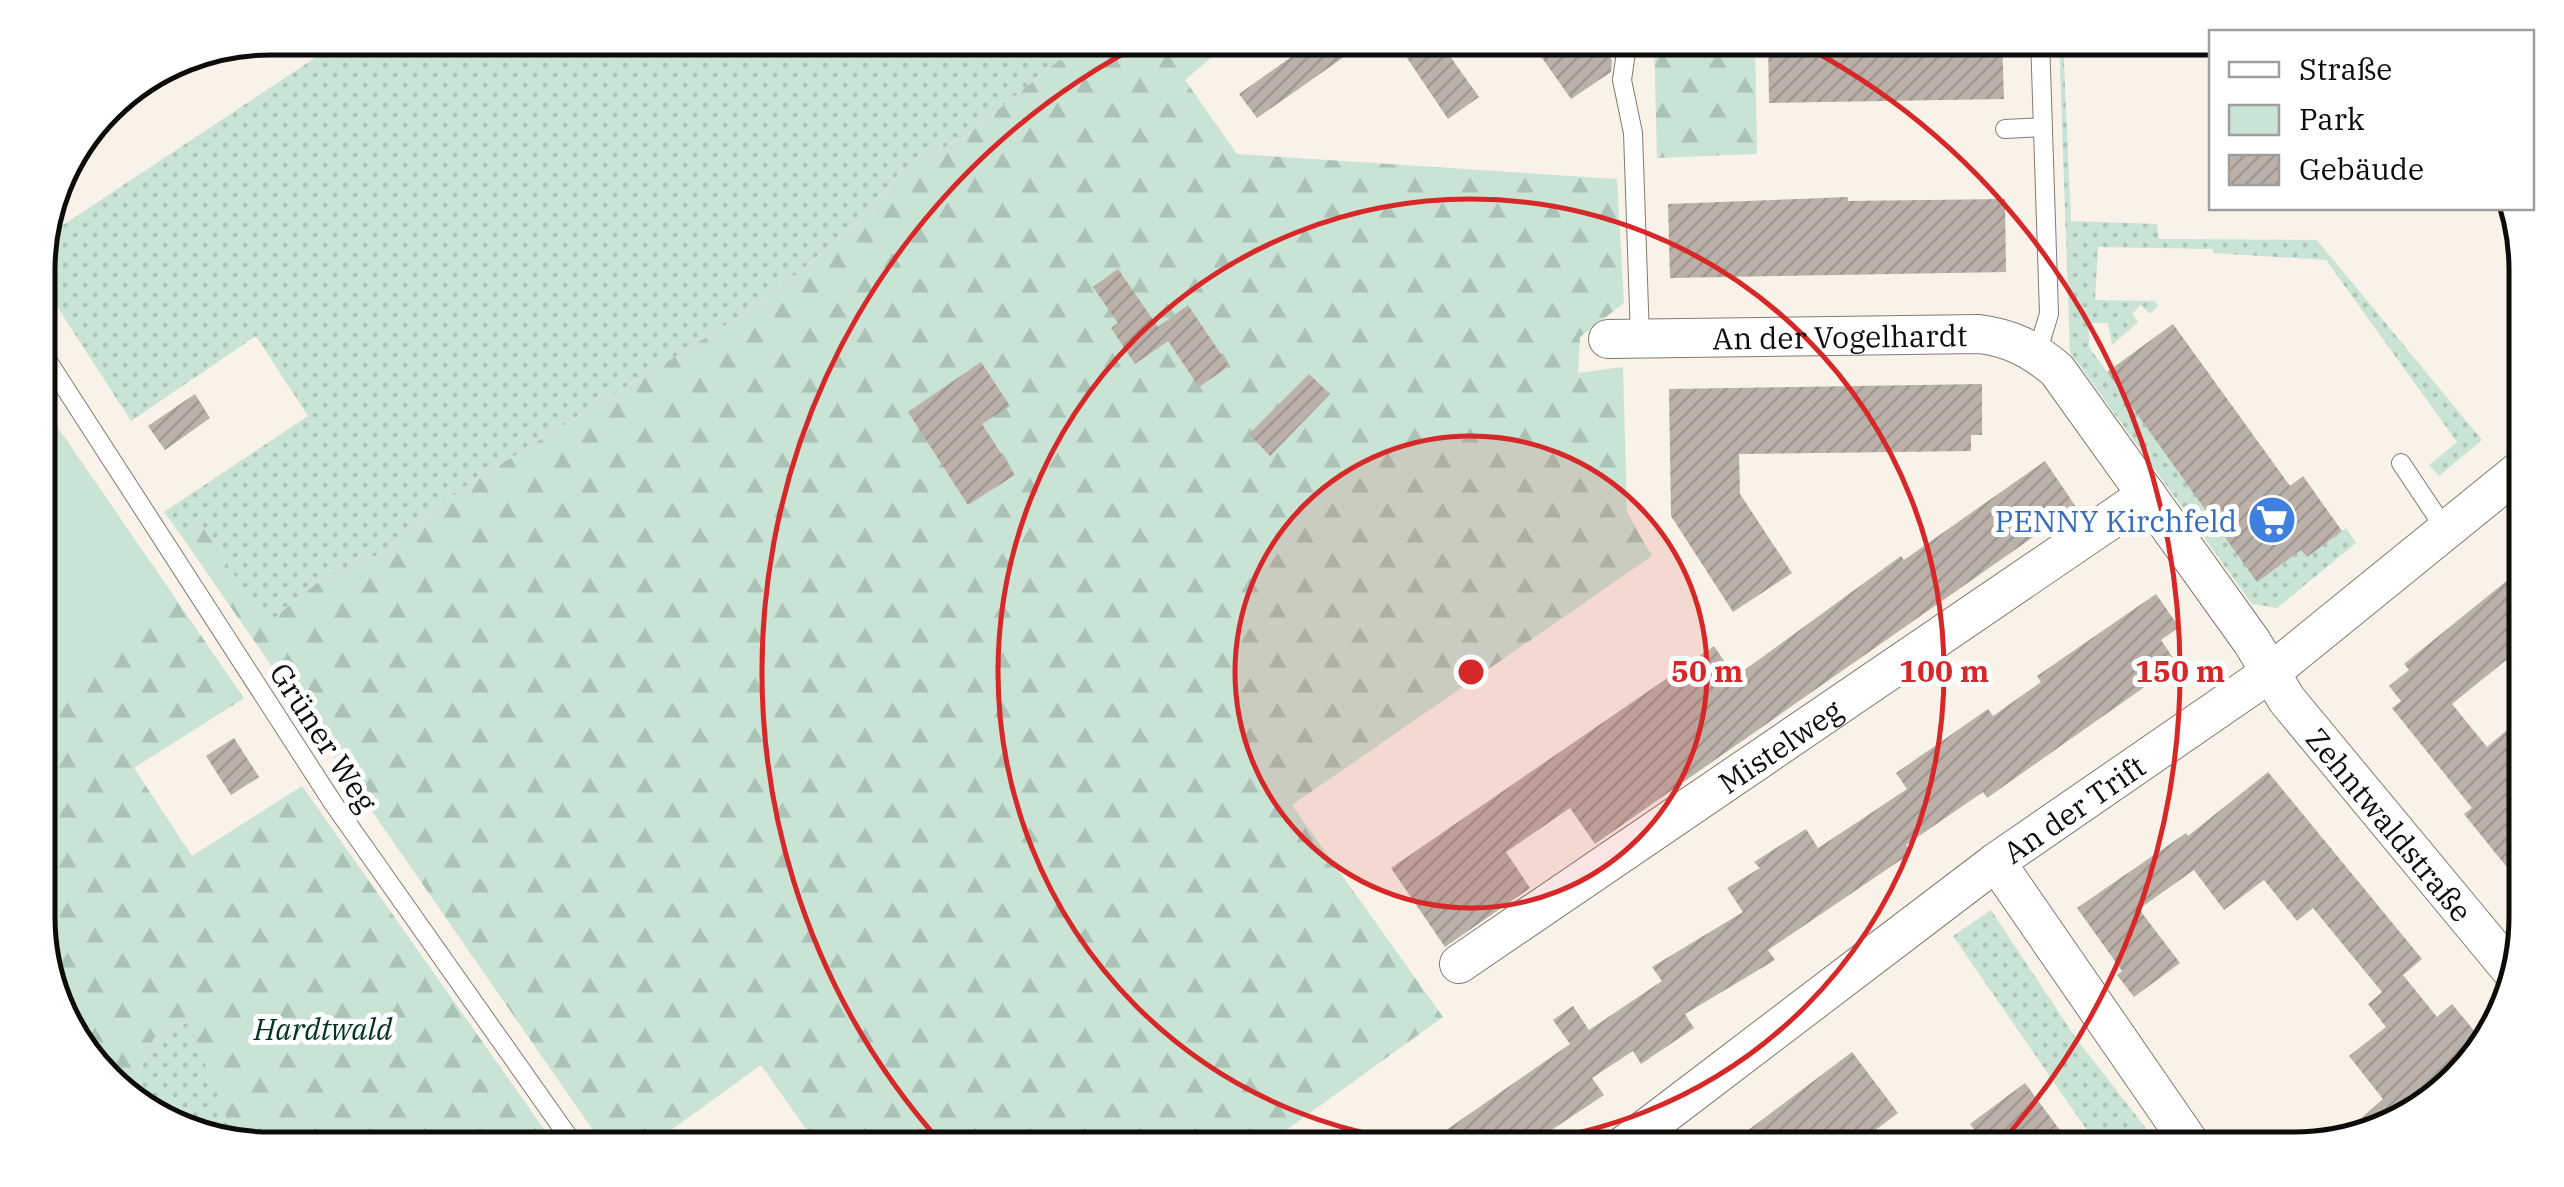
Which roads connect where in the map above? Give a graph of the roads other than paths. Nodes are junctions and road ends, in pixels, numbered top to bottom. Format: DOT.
graph roads {
  1 [pos="1626,55"];
  2 [pos="2041,55"];
  3 [pos="2043,127"];
  4 [pos="2005,129"];
  5 [pos="1624,338"];
  6 [pos="2038,353"];
  7 [pos="55,372"];
  8 [pos="2401,464"];
  9 [pos="2509,480"];
  10 [pos="2147,494"];
  11 [pos="2448,532"];
  12 [pos="2270,673"];
  13 [pos="1996,862"];
  14 [pos="2504,963"];
  15 [pos="1459,964"];
  16 [pos="564,1132"];
  17 [pos="1640,1132"];
  18 [pos="2182,1132"];
  1 -- 5 [label="lane, An der Vogelhardt"];
  2 -- 3 [label="lane"];
  3 -- 4 [label="lane"];
  3 -- 6 [label="lane"];
  5 -- 6 [label="street, An der Vogelhardt"];
  6 -- 10 [label="street, An der Vogelhardt"];
  7 -- 16 [label="lane, Grüner Weg"];
  8 -- 11 [label="lane"];
  9 -- 11 [label="street, An der Trift"];
  10 -- 12 [label="street, An der Vogelhardt"];
  10 -- 15 [label="street, Mistelweg"];
  11 -- 12 [label="street, An der Trift"];
  12 -- 13 [label="street, An der Trift"];
  12 -- 14 [label="street, Zehntwaldstraße"];
  13 -- 17 [label="street, An der Trift"];
  13 -- 18 [label="street"];
}
